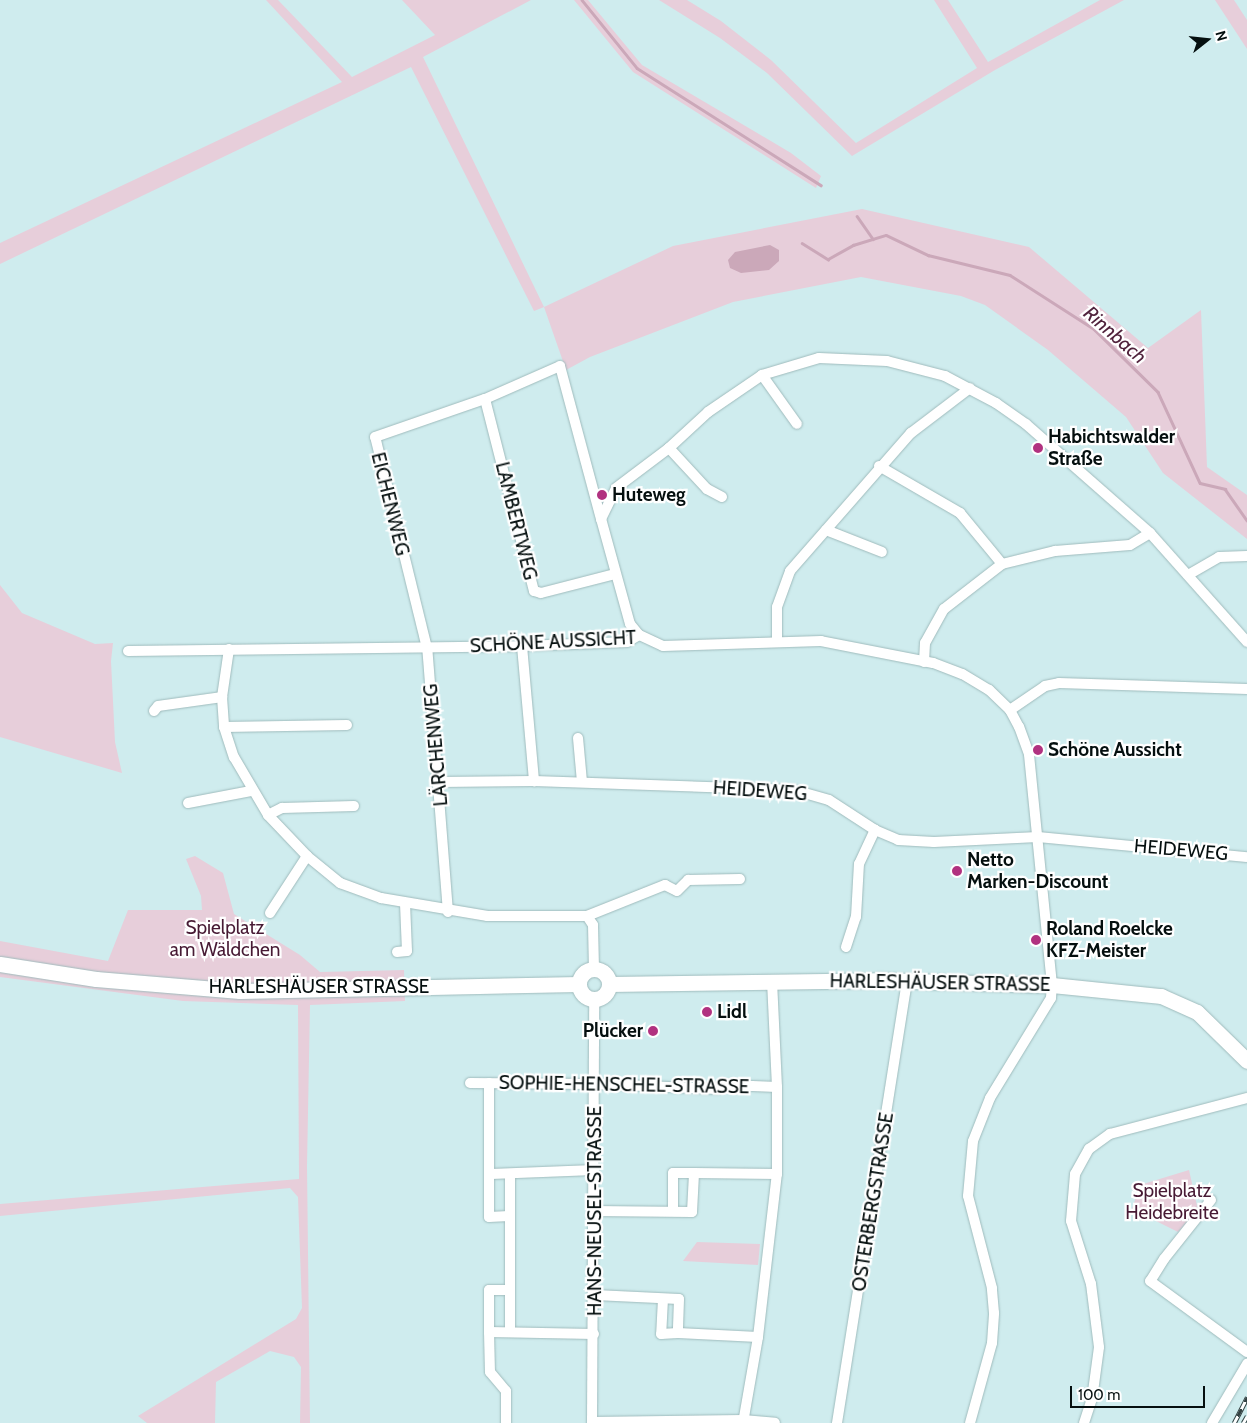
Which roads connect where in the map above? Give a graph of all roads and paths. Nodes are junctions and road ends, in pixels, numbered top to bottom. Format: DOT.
graph roads {
  1 [pos="762,375"];
  2 [pos="970,388"];
  3 [pos="485,399"];
  4 [pos="797,424"];
  5 [pos="669,448"];
  6 [pos="879,466"];
  7 [pos="722,497"];
  8 [pos="601,519"];
  9 [pos="826,530"];
  10 [pos="1150,533"];
  11 [pos="882,552"];
  12 [pos="1247,556"];
  13 [pos="1002,564"];
  14 [pos="615,574"];
  15 [pos="1188,575"];
  16 [pos="638,635"];
  17 [pos="776,640"];
  18 [pos="1247,642"];
  19 [pos="522,646"];
  20 [pos="428,648"];
  21 [pos="229,649"];
  22 [pos="128,650"];
  23 [pos="924,662"];
  24 [pos="1247,689"];
  25 [pos="222,697"];
  26 [pos="154,710"];
  27 [pos="1010,710"];
  28 [pos="347,725"];
  29 [pos="224,727"];
  30 [pos="578,738"];
  31 [pos="534,780"];
  32 [pos="439,782"];
  33 [pos="582,782"];
  34 [pos="251,791"];
  35 [pos="188,803"];
  36 [pos="354,806"];
  37 [pos="268,815"];
  38 [pos="875,830"];
  39 [pos="1038,837"];
  40 [pos="307,856"];
  41 [pos="1247,857"];
  42 [pos="740,879"];
  43 [pos="405,903"];
  44 [pos="448,912"];
  45 [pos="270,913"];
  46 [pos="587,916"];
  47 [pos="846,947"];
  48 [pos="397,952"];
  49 [pos="0,964"];
  50 [pos="594,969"];
  51 [pos="772,980"];
  52 [pos="907,981"];
  53 [pos="579,982"];
  54 [pos="609,984"];
  55 [pos="1052,985"];
  56 [pos="594,999"];
  57 [pos="1247,1061"];
  58 [pos="470,1083"];
  59 [pos="489,1083"];
  60 [pos="596,1084"];
  61 [pos="778,1087"];
  62 [pos="1247,1098"];
  63 [pos="594,1170"];
  64 [pos="491,1174"];
  65 [pos="510,1174"];
  66 [pos="694,1174"];
  67 [pos="777,1174"];
  68 [pos="1211,1200"];
  69 [pos="594,1211"];
  70 [pos="673,1212"];
  71 [pos="509,1216"];
  72 [pos="510,1290"];
  73 [pos="595,1295"];
  74 [pos="663,1299"];
  75 [pos="489,1332"];
  76 [pos="510,1332"];
  77 [pos="594,1334"];
  78 [pos="678,1334"];
  79 [pos="758,1337"];
  80 [pos="1247,1352"];
  81 [pos="1247,1364"];
  82 [pos="592,1422"];
  83 [pos="743,1422"];
  84 [pos="506,1423"];
  85 [pos="775,1423"];
  86 [pos="837,1423"];
  87 [pos="970,1423"];
  88 [pos="1084,1423"];
  89 [pos="1212,1423"];
  1 -- 2 [label="street"];
  1 -- 4 [label="street"];
  1 -- 5 [label="street"];
  2 -- 6 [label="street"];
  2 -- 10 [label="street"];
  3 -- 8 [label="street, EICHENWEG"];
  3 -- 14 [label="street, LAMBERTWEG"];
  3 -- 20 [label="street, EICHENWEG"];
  5 -- 7 [label="street"];
  5 -- 8 [label="street"];
  6 -- 9 [label="street"];
  6 -- 13 [label="street"];
  8 -- 14 [label="street"];
  9 -- 11 [label="street"];
  9 -- 17 [label="street"];
  10 -- 13 [label="street"];
  10 -- 15 [label="street"];
  12 -- 15 [label="street"];
  13 -- 23 [label="street"];
  14 -- 16 [label="street"];
  15 -- 18 [label="street"];
  16 -- 17 [label="street, SCHÖNE AUSSICHT"];
  16 -- 19 [label="street, SCHÖNE AUSSICHT"];
  17 -- 23 [label="street, SCHÖNE AUSSICHT"];
  19 -- 20 [label="street, SCHÖNE AUSSICHT"];
  19 -- 31 [label="street"];
  20 -- 21 [label="street, SCHÖNE AUSSICHT"];
  20 -- 32 [label="street, LÄRCHENWEG"];
  21 -- 22 [label="street, SCHÖNE AUSSICHT"];
  21 -- 25 [label="street"];
  23 -- 27 [label="street, SCHÖNE AUSSICHT"];
  24 -- 27 [label="street"];
  25 -- 26 [label="street"];
  25 -- 29 [label="street"];
  27 -- 39 [label="street, SCHÖNE AUSSICHT"];
  28 -- 29 [label="street"];
  29 -- 34 [label="street"];
  30 -- 33 [label="street"];
  31 -- 32 [label="street, HEIDEWEG"];
  31 -- 33 [label="street, HEIDEWEG"];
  32 -- 44 [label="street, LÄRCHENWEG"];
  33 -- 38 [label="street, HEIDEWEG"];
  34 -- 35 [label="street"];
  34 -- 37 [label="street"];
  36 -- 37 [label="street"];
  37 -- 40 [label="street"];
  38 -- 39 [label="street, HEIDEWEG"];
  38 -- 47 [label="street"];
  39 -- 41 [label="street, HEIDEWEG"];
  39 -- 55 [label="street, SCHÖNE AUSSICHT"];
  40 -- 43 [label="street"];
  40 -- 45 [label="street"];
  42 -- 46 [label="street"];
  43 -- 44 [label="street"];
  43 -- 48 [label="street"];
  44 -- 46 [label="street"];
  46 -- 50 [label="street"];
  49 -- 53 [label="main road, HARLESHÄUSER STRASSE"];
  50 -- 53 [label="main road"];
  50 -- 54 [label="main road"];
  51 -- 52 [label="main road, HARLESHÄUSER STRASSE"];
  51 -- 54 [label="main road, HARLESHÄUSER STRASSE"];
  51 -- 61 [label="street"];
  52 -- 55 [label="main road, HARLESHÄUSER STRASSE"];
  52 -- 86 [label="street, OSTERBERGSTRASSE"];
  53 -- 56 [label="main road"];
  54 -- 56 [label="main road"];
  55 -- 57 [label="main road, HARLESHÄUSER STRASSE"];
  55 -- 87 [label="street"];
  56 -- 60 [label="street, HANS-NEUSEL-STRASSE"];
  58 -- 59 [label="street, SOPHIE-HENSCHEL-STRASSE"];
  59 -- 60 [label="street, SOPHIE-HENSCHEL-STRASSE"];
  59 -- 64 [label="street"];
  60 -- 61 [label="street, SOPHIE-HENSCHEL-STRASSE"];
  60 -- 63 [label="street, HANS-NEUSEL-STRASSE"];
  61 -- 67 [label="street"];
  62 -- 88 [label="street"];
  63 -- 65 [label="street"];
  63 -- 69 [label="street, HANS-NEUSEL-STRASSE"];
  64 -- 65 [label="street"];
  64 -- 71 [label="street"];
  65 -- 71 [label="street"];
  66 -- 67 [label="street"];
  66 -- 70 [label="street"];
  66 -- 70 [label="street"];
  67 -- 79 [label="street"];
  68 -- 80 [label="street"];
  69 -- 70 [label="street"];
  69 -- 73 [label="street, HANS-NEUSEL-STRASSE"];
  71 -- 72 [label="street"];
  72 -- 75 [label="street"];
  72 -- 76 [label="street"];
  73 -- 74 [label="street"];
  73 -- 77 [label="street, HANS-NEUSEL-STRASSE"];
  74 -- 78 [label="street"];
  74 -- 78 [label="street"];
  75 -- 76 [label="street"];
  75 -- 84 [label="street"];
  76 -- 77 [label="street"];
  77 -- 82 [label="street, HANS-NEUSEL-STRASSE"];
  78 -- 79 [label="street"];
  79 -- 83 [label="street"];
  81 -- 89 [label="street"];
  82 -- 83 [label="street"];
  83 -- 85 [label="street"];
}
